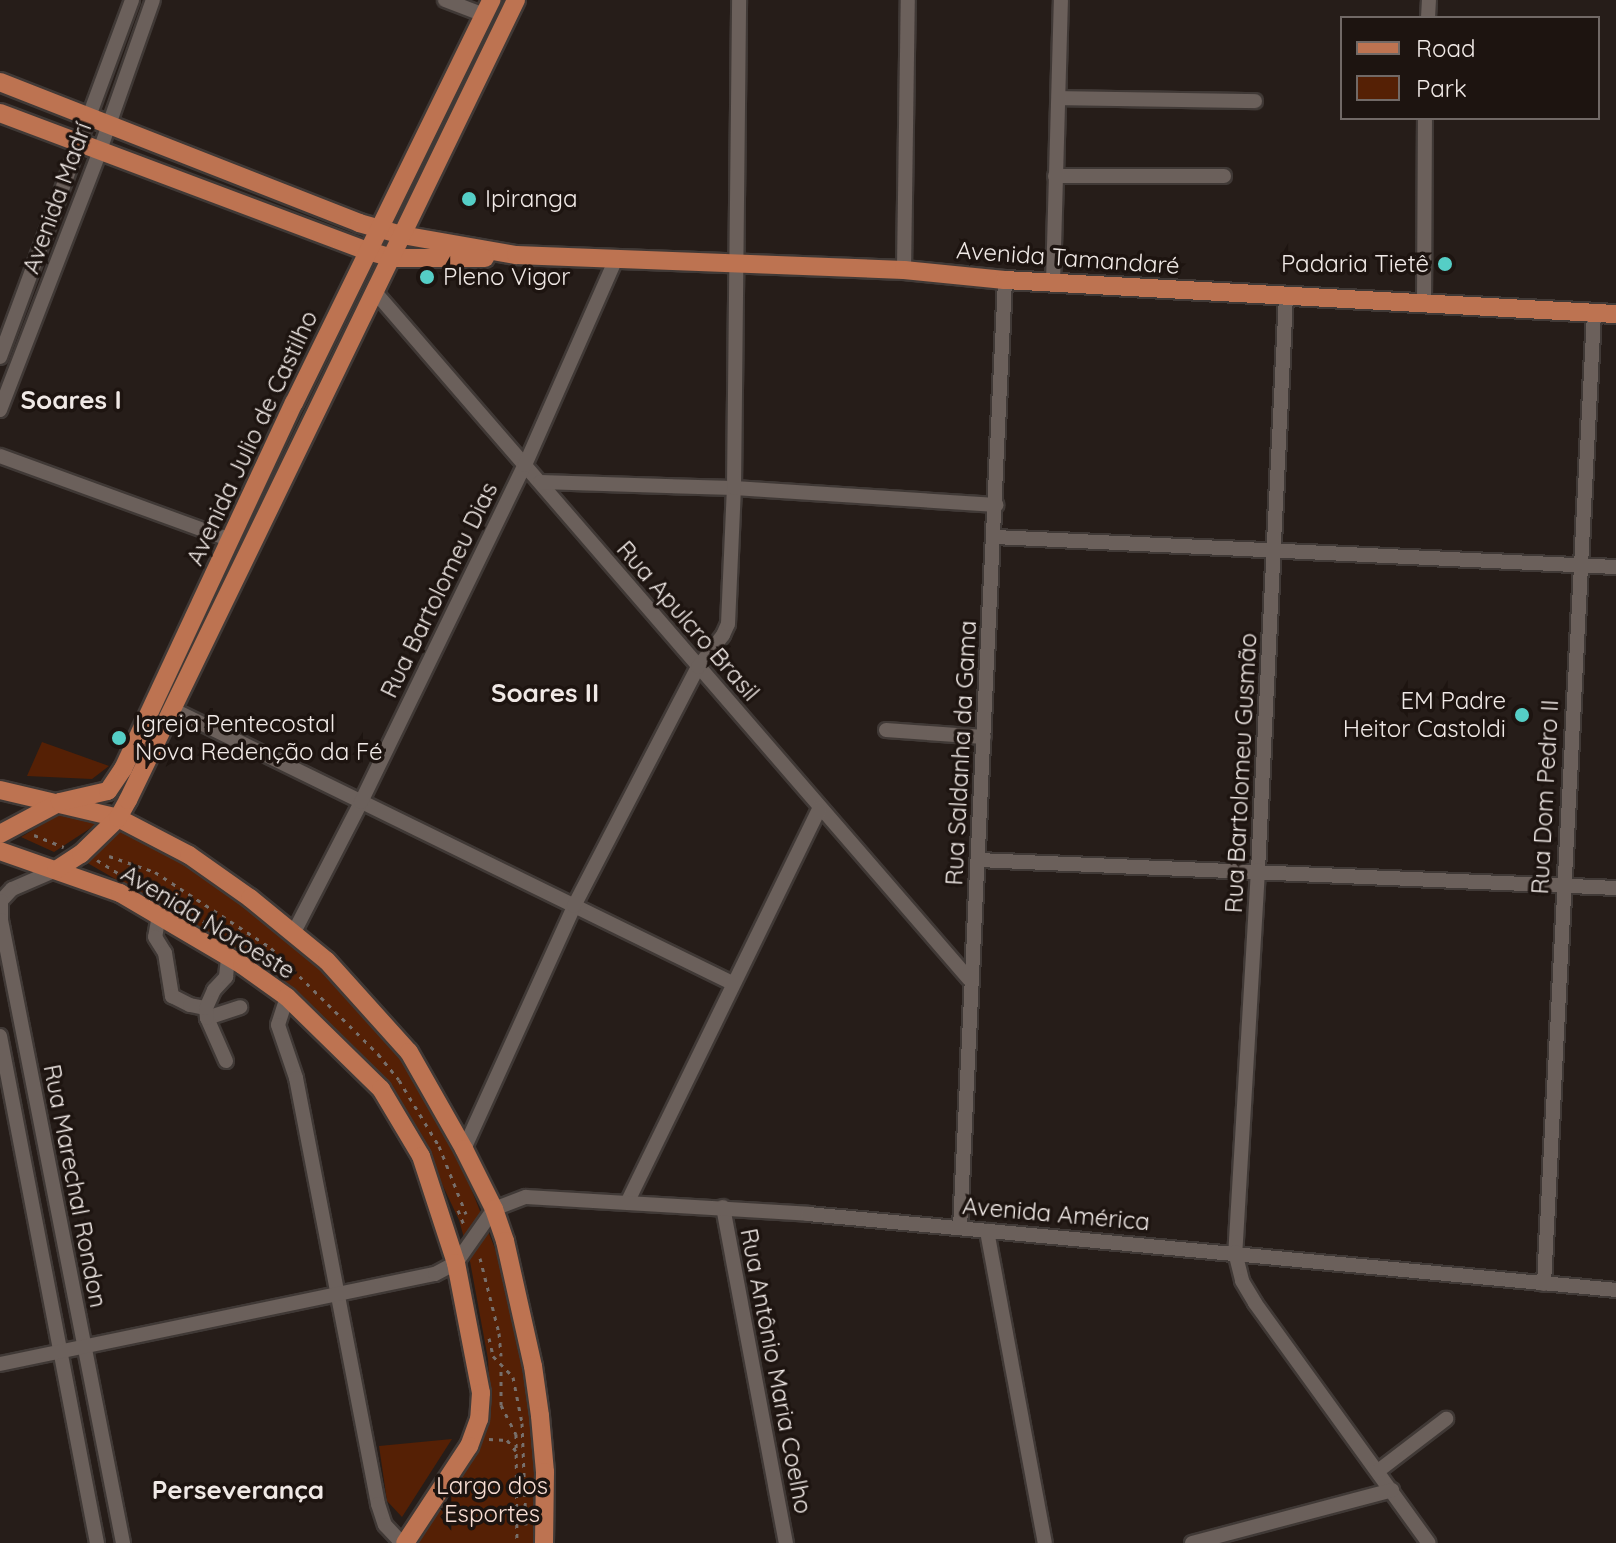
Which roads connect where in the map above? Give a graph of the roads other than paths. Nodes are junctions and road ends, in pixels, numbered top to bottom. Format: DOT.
graph roads {
  1 [pos="132,0"];
  2 [pos="153,0"];
  3 [pos="445,0"];
  4 [pos="516,0"];
  5 [pos="739,0"];
  6 [pos="908,0"];
  7 [pos="1061,0"];
  8 [pos="488,7"];
  9 [pos="0,82"];
  10 [pos="1059,98"];
  11 [pos="1255,101"];
  12 [pos="0,113"];
  13 [pos="1425,120"];
  14 [pos="99,121"];
  15 [pos="81,145"];
  16 [pos="99,153"];
  17 [pos="1055,176"];
  18 [pos="1224,176"];
  19 [pos="217,195"];
  20 [pos="345,217"];
  21 [pos="378,229"];
  22 [pos="402,235"];
  23 [pos="368,251"];
  24 [pos="516,255"];
  25 [pos="393,258"];
  26 [pos="615,261"];
  27 [pos="737,264"];
  28 [pos="904,270"];
  29 [pos="1005,280"];
  30 [pos="1053,283"];
  31 [pos="375,292"];
  32 [pos="1286,296"];
  33 [pos="1424,303"];
  34 [pos="1594,313"];
  35 [pos="1616,314"];
  36 [pos="0,357"];
  37 [pos="0,410"];
  38 [pos="0,456"];
  39 [pos="525,465"];
  40 [pos="540,482"];
  41 [pos="734,488"];
  42 [pos="996,505"];
  43 [pos="995,537"];
  44 [pos="231,540"];
  45 [pos="1274,550"];
  46 [pos="1579,565"];
  47 [pos="1616,567"];
  48 [pos="698,667"];
  49 [pos="174,710"];
  50 [pos="886,730"];
  51 [pos="984,737"];
  52 [pos="0,790"];
  53 [pos="60,802"];
  54 [pos="361,802"];
  55 [pos="820,808"];
  56 [pos="118,818"];
  57 [pos="0,834"];
  58 [pos="0,851"];
  59 [pos="978,860"];
  60 [pos="56,870"];
  61 [pos="1258,870"];
  62 [pos="1563,885"];
  63 [pos="1616,888"];
  64 [pos="574,906"];
  65 [pos="159,915"];
  66 [pos="293,934"];
  67 [pos="228,957"];
  68 [pos="969,979"];
  69 [pos="732,983"];
  70 [pos="287,997"];
  71 [pos="240,1007"];
  72 [pos="207,1013"];
  73 [pos="0,1036"];
  74 [pos="226,1061"];
  75 [pos="464,1149"];
  76 [pos="628,1201"];
  77 [pos="723,1207"];
  78 [pos="494,1209"];
  79 [pos="960,1228"];
  80 [pos="987,1231"];
  81 [pos="1235,1252"];
  82 [pos="456,1263"];
  83 [pos="1544,1284"];
  84 [pos="1616,1290"];
  85 [pos="337,1296"];
  86 [pos="85,1348"];
  87 [pos="61,1352"];
  88 [pos="0,1364"];
  89 [pos="1446,1419"];
  90 [pos="1378,1471"];
  91 [pos="1392,1490"];
  92 [pos="97,1543"];
  93 [pos="123,1543"];
  94 [pos="403,1543"];
  95 [pos="544,1543"];
  96 [pos="786,1543"];
  97 [pos="1045,1543"];
  98 [pos="1192,1543"];
  99 [pos="1429,1543"];
  1 -- 14 [label="street, Avenida Madrí"];
  2 -- 14 [label="street, Avenida Madrí"];
  3 -- 8 [label="street"];
  4 -- 22 [label="main road, Avenida Julio de Castilho"];
  5 -- 27 [label="street"];
  6 -- 28 [label="street"];
  7 -- 10 [label="street"];
  8 -- 21 [label="main road, Avenida Julio de Castilho"];
  9 -- 14 [label="main road"];
  10 -- 11 [label="street"];
  10 -- 17 [label="street"];
  12 -- 15 [label="main road, Avenida Tamandaré"];
  13 -- 33 [label="street"];
  14 -- 15 [label="street, Avenida Madrí"];
  14 -- 16 [label="street, Avenida Madrí"];
  14 -- 20 [label="main road"];
  15 -- 16 [label="main road, Avenida Tamandaré"];
  15 -- 36 [label="street, Avenida Madrí"];
  16 -- 19 [label="main road, Avenida Tamandaré"];
  16 -- 37 [label="street, Avenida Madrí"];
  17 -- 18 [label="street"];
  17 -- 30 [label="street"];
  19 -- 20 [label="main road"];
  19 -- 23 [label="main road, Avenida Tamandaré"];
  20 -- 21 [label="main road, Avenida Tamandaré"];
  21 -- 22 [label="main road, Avenida Tamandaré"];
  21 -- 23 [label="main road, Avenida Julio de Castilho"];
  22 -- 24 [label="main road, Avenida Tamandaré"];
  22 -- 25 [label="main road, Avenida Julio de Castilho"];
  23 -- 25 [label="main road, Avenida Tamandaré"];
  23 -- 44 [label="main road, Avenida Julio de Castilho"];
  24 -- 25 [label="main road, Avenida Tamandaré"];
  24 -- 26 [label="main road, Avenida Tamandaré"];
  25 -- 31 [label="main road, Avenida Julio de Castilho"];
  26 -- 27 [label="main road, Avenida Tamandaré"];
  26 -- 39 [label="street, Rua Bartolomeu Dias"];
  27 -- 28 [label="main road, Avenida Tamandaré"];
  27 -- 41 [label="street"];
  28 -- 29 [label="main road, Avenida Tamandaré"];
  29 -- 30 [label="main road, Avenida Tamandaré"];
  29 -- 42 [label="street, Rua Saldanha da Gama"];
  30 -- 32 [label="main road, Avenida Tamandaré"];
  31 -- 39 [label="street, Rua Apulcro Brasil"];
  31 -- 49 [label="main road, Avenida Julio de Castilho"];
  32 -- 33 [label="main road, Avenida Tamandaré"];
  32 -- 45 [label="street, Rua Bartolomeu Gusmão"];
  33 -- 34 [label="main road, Avenida Tamandaré"];
  34 -- 35 [label="main road, Avenida Tamandaré"];
  34 -- 46 [label="street, Rua Dom Pedro II"];
  38 -- 44 [label="street"];
  39 -- 40 [label="street, Rua Apulcro Brasil"];
  39 -- 54 [label="street, Rua Bartolomeu Dias"];
  40 -- 41 [label="street"];
  40 -- 48 [label="street, Rua Apulcro Brasil"];
  41 -- 42 [label="street"];
  41 -- 48 [label="street"];
  42 -- 43 [label="street, Rua Saldanha da Gama"];
  43 -- 45 [label="street"];
  43 -- 51 [label="street, Rua Saldanha da Gama"];
  44 -- 53 [label="main road, Avenida Julio de Castilho"];
  45 -- 46 [label="street"];
  45 -- 61 [label="street, Rua Bartolomeu Gusmão"];
  46 -- 47 [label="street"];
  46 -- 62 [label="street, Rua Dom Pedro II"];
  48 -- 55 [label="street, Rua Apulcro Brasil"];
  48 -- 64 [label="street"];
  49 -- 54 [label="street"];
  49 -- 56 [label="main road, Avenida Julio de Castilho"];
  50 -- 51 [label="street"];
  51 -- 59 [label="street, Rua Saldanha da Gama"];
  52 -- 53 [label="main road, Avenida Noroeste"];
  53 -- 56 [label="main road, Avenida Noroeste"];
  53 -- 57 [label="main road, Avenida Julio de Castilho"];
  54 -- 64 [label="street"];
  54 -- 66 [label="street, Rua Bartolomeu Dias"];
  55 -- 68 [label="street, Rua Apulcro Brasil"];
  55 -- 69 [label="street"];
  56 -- 60 [label="main road, Avenida Julio de Castilho"];
  56 -- 66 [label="main road, Avenida Noroeste"];
  58 -- 60 [label="main road, Avenida Noroeste"];
  59 -- 61 [label="street"];
  59 -- 68 [label="street, Rua Saldanha da Gama"];
  60 -- 65 [label="main road, Avenida Noroeste"];
  60 -- 86 [label="street, Rua Marechal Rondon"];
  61 -- 62 [label="street"];
  61 -- 81 [label="street, Rua Bartolomeu Gusmão"];
  62 -- 63 [label="street"];
  62 -- 83 [label="street, Rua Dom Pedro II"];
  64 -- 69 [label="street"];
  64 -- 75 [label="street"];
  65 -- 67 [label="main road, Avenida Noroeste"];
  65 -- 72 [label="street"];
  66 -- 75 [label="main road, Avenida Noroeste"];
  67 -- 70 [label="main road, Avenida Noroeste"];
  67 -- 72 [label="street"];
  68 -- 79 [label="street, Rua Saldanha da Gama"];
  69 -- 76 [label="street"];
  70 -- 82 [label="main road, Avenida Noroeste"];
  70 -- 85 [label="street"];
  71 -- 72 [label="street"];
  72 -- 74 [label="street"];
  73 -- 87 [label="street, Rua Marechal Rondon"];
  75 -- 78 [label="main road, Avenida Noroeste"];
  76 -- 77 [label="street, Avenida América"];
  76 -- 78 [label="street, Avenida América"];
  77 -- 79 [label="street, Avenida América"];
  77 -- 96 [label="street, Rua Antônio Maria Coelho"];
  78 -- 82 [label="street"];
  78 -- 95 [label="main road, Avenida Noroeste"];
  79 -- 80 [label="street, Avenida América"];
  80 -- 81 [label="street, Avenida América"];
  80 -- 97 [label="street"];
  81 -- 83 [label="street, Avenida América"];
  81 -- 90 [label="street"];
  82 -- 85 [label="street"];
  82 -- 94 [label="main road, Avenida Noroeste"];
  83 -- 84 [label="street, Avenida América"];
  85 -- 86 [label="street"];
  85 -- 94 [label="street"];
  86 -- 87 [label="street"];
  86 -- 93 [label="street, Rua Marechal Rondon"];
  87 -- 88 [label="street"];
  87 -- 92 [label="street, Rua Marechal Rondon"];
  89 -- 90 [label="street"];
  90 -- 91 [label="street"];
  91 -- 98 [label="street"];
  91 -- 99 [label="street"];
}
